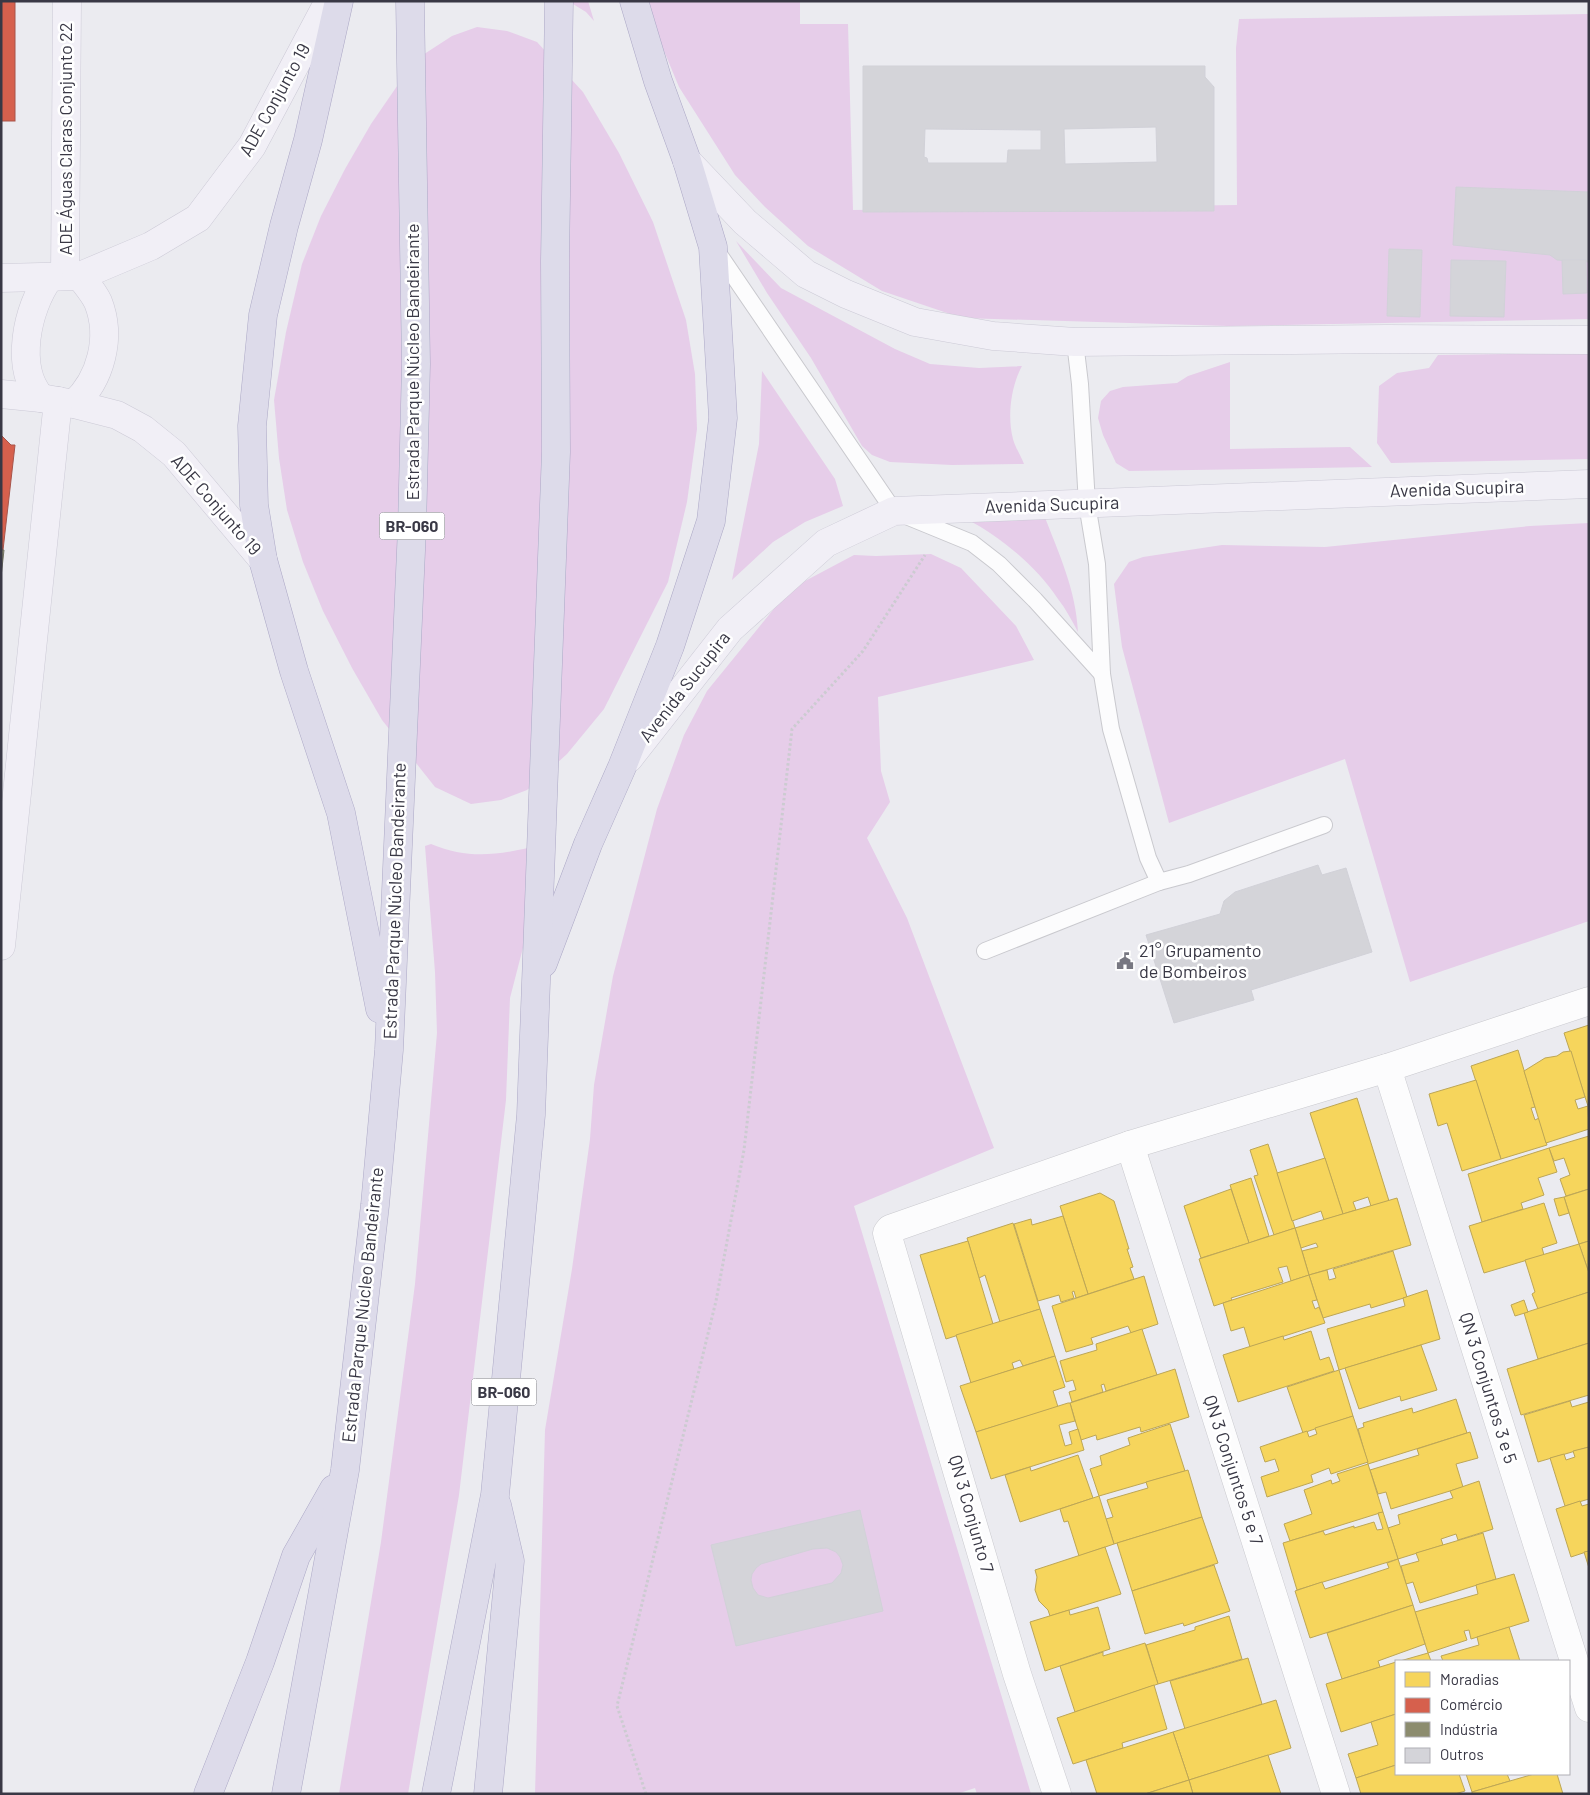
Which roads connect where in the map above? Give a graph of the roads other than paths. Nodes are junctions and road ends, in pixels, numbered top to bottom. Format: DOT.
graph roads {
  1 [pos="67,1"];
  2 [pos="329,1"];
  3 [pos="339,1"];
  4 [pos="410,1"];
  5 [pos="559,1"];
  6 [pos="634,1"];
  7 [pos="687,161"];
  8 [pos="713,247"];
  9 [pos="64,277"];
  10 [pos="1,278"];
  11 [pos="1589,340"];
  12 [pos="1075,342"];
  13 [pos="1,394"];
  14 [pos="58,401"];
  15 [pos="1589,484"];
  16 [pos="1087,504"];
  17 [pos="894,511"];
  18 [pos="264,560"];
  19 [pos="1102,674"];
  20 [pos="622,768"];
  21 [pos="1324,825"];
  22 [pos="1159,882"];
  23 [pos="1,946"];
  24 [pos="986,951"];
  25 [pos="535,986"];
  26 [pos="1589,1001"];
  27 [pos="389,1050"];
  28 [pos="1387,1068"];
  29 [pos="1130,1145"];
  30 [pos="345,1470"];
  31 [pos="495,1495"];
  32 [pos="1589,1708"];
  33 [pos="208,1794"];
  34 [pos="286,1794"];
  35 [pos="436,1794"];
  36 [pos="488,1794"];
  37 [pos="1057,1794"];
  38 [pos="1336,1794"];
  1 -- 9 [label="street, ADE Águas Claras Conjunto 22"];
  2 -- 9 [label="street, ADE Conjunto 19"];
  3 -- 18 [label="highway"];
  4 -- 27 [label="highway, Estrada Parque Núcleo Bandeirante / BR-060"];
  5 -- 25 [label="highway, BR-060"];
  6 -- 7 [label="highway"];
  7 -- 8 [label="highway"];
  7 -- 12 [label="street"];
  8 -- 17 [label="lane"];
  8 -- 20 [label="highway"];
  9 -- 10 [label="street, ADE Conjunto 19"];
  9 -- 14 [label="street"];
  9 -- 14 [label="street"];
  11 -- 12 [label="street"];
  12 -- 16 [label="lane"];
  13 -- 14 [label="street, ADE Conjunto 19"];
  14 -- 18 [label="street, ADE Conjunto 19"];
  14 -- 23 [label="street"];
  15 -- 16 [label="street, Avenida Sucupira"];
  16 -- 17 [label="street, Avenida Sucupira"];
  16 -- 19 [label="lane"];
  17 -- 19 [label="lane"];
  17 -- 20 [label="street, Avenida Sucupira"];
  18 -- 27 [label="highway"];
  19 -- 22 [label="lane"];
  20 -- 25 [label="highway"];
  21 -- 22 [label="lane"];
  22 -- 24 [label="lane"];
  25 -- 31 [label="highway, BR-060"];
  26 -- 28 [label="street"];
  27 -- 30 [label="highway, Estrada Parque Núcleo Bandeirante / BR-060"];
  28 -- 29 [label="street"];
  28 -- 32 [label="street, QN 3 Conjuntos 3 e 5"];
  29 -- 37 [label="street, QN 3 Conjunto 7"];
  29 -- 38 [label="street, QN 3 Conjuntos 5 e 7"];
  30 -- 33 [label="highway"];
  30 -- 34 [label="highway, Estrada Parque Núcleo Bandeirante / BR-060"];
  31 -- 35 [label="highway, BR-060"];
  31 -- 36 [label="highway"];
}
